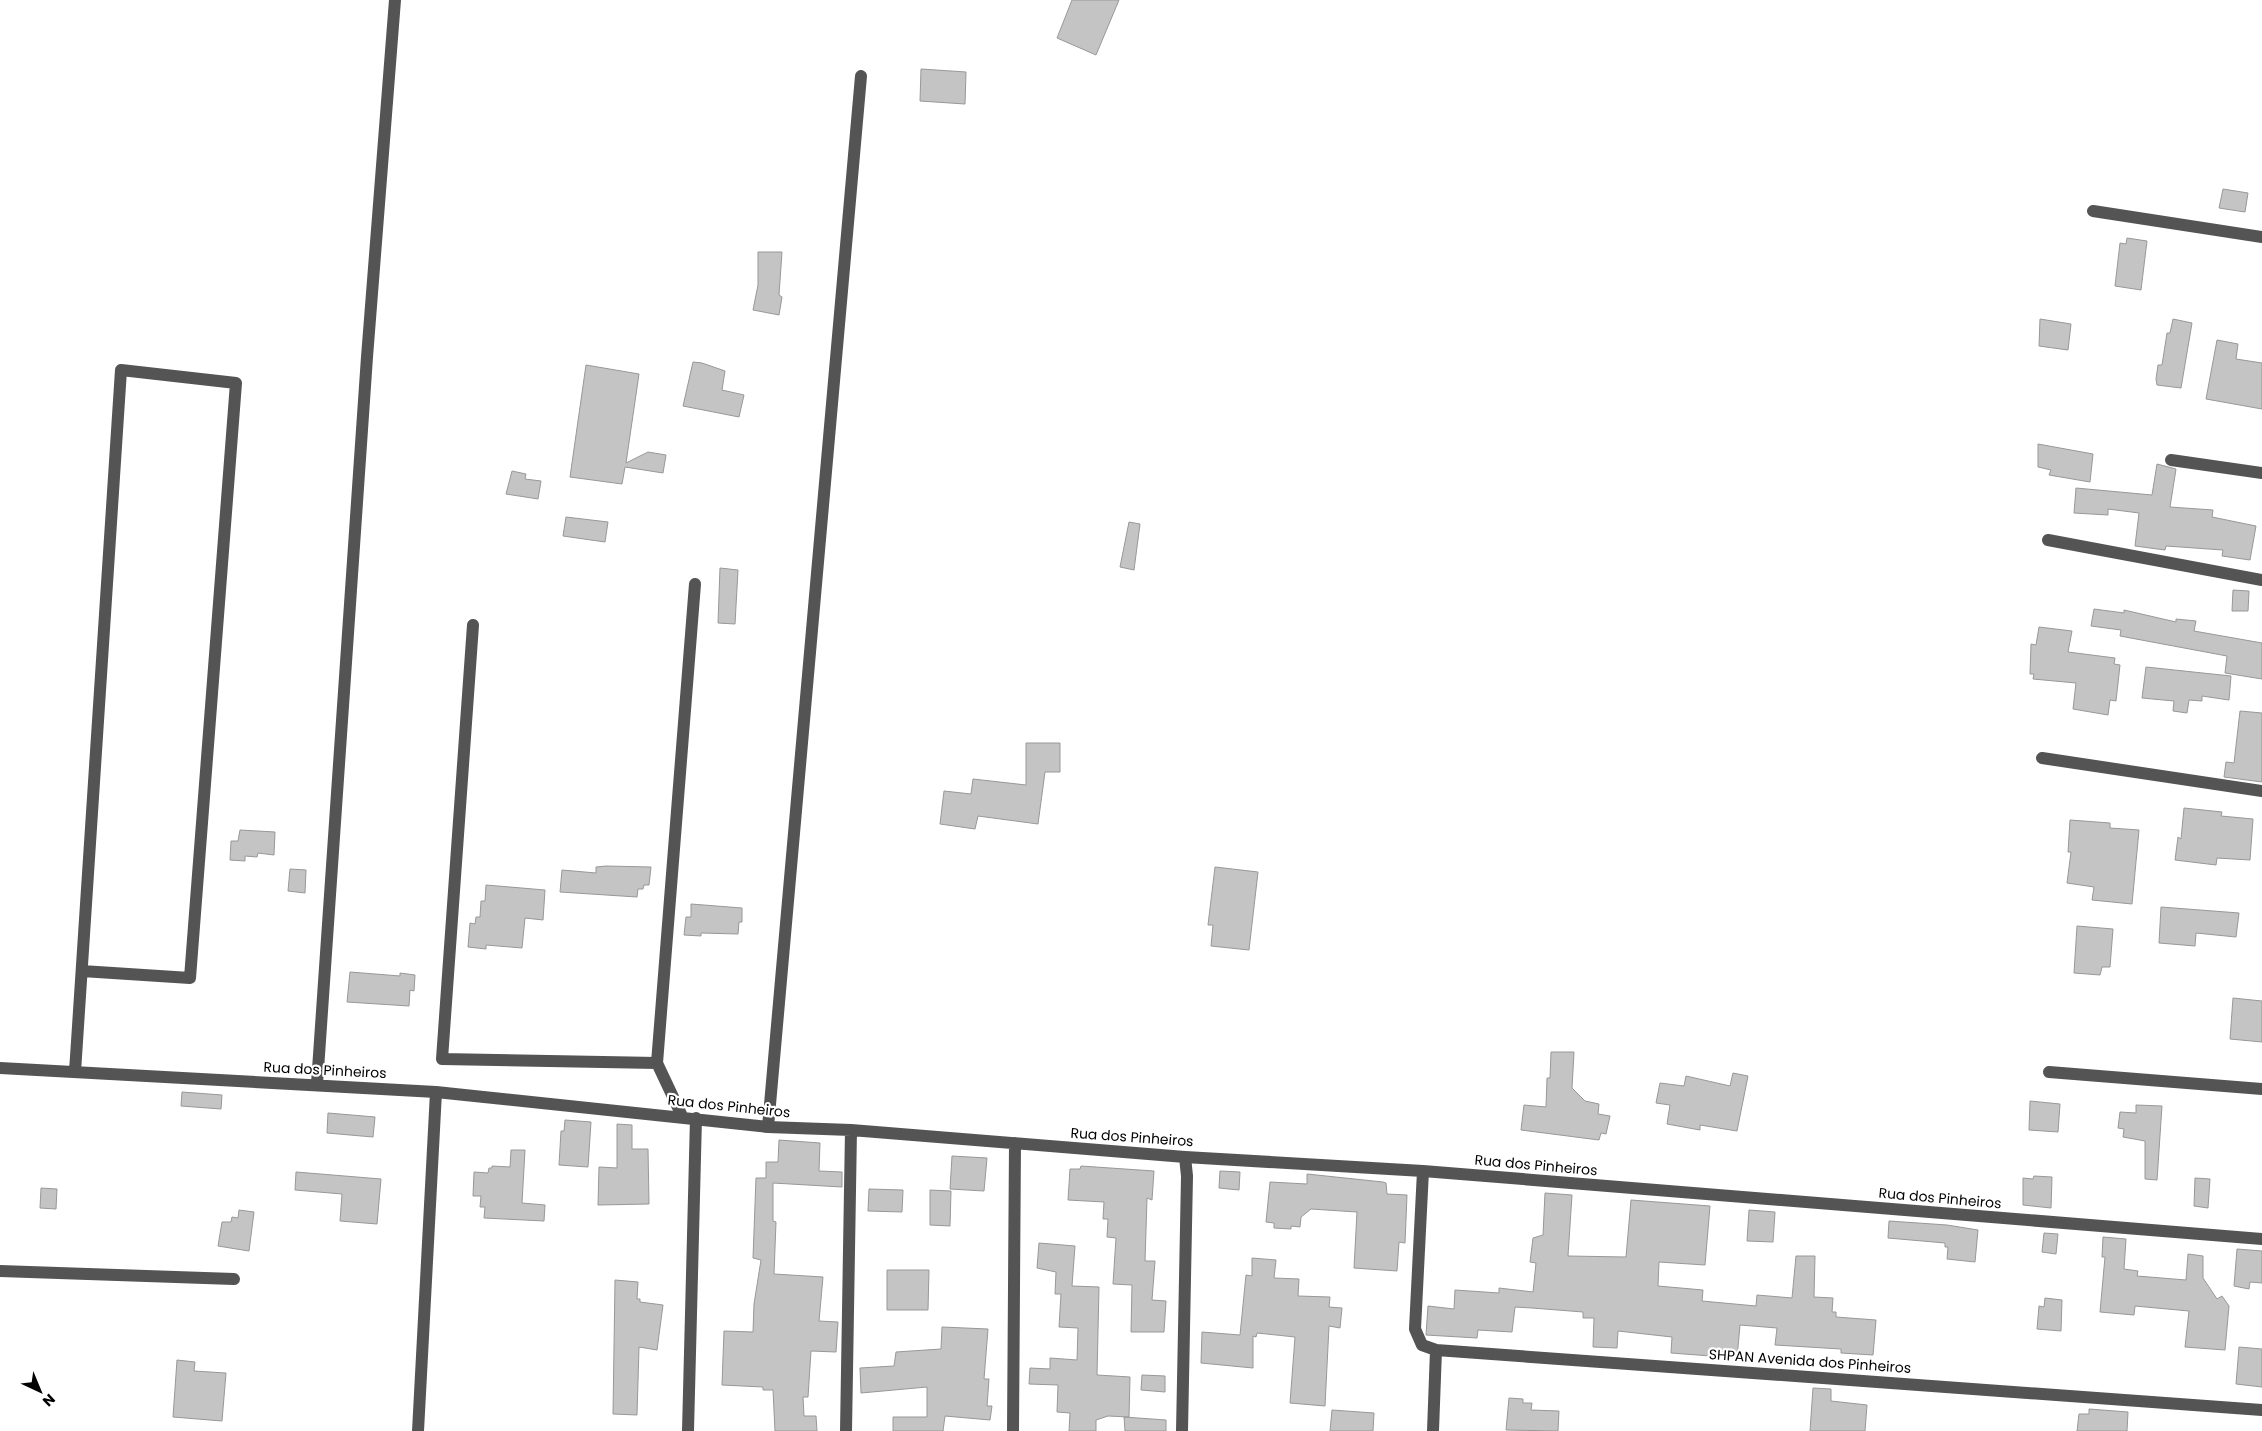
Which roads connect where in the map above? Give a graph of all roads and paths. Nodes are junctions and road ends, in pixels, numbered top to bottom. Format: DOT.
graph roads {
  1 [pos="395,0"];
  2 [pos="860,76"];
  3 [pos="2093,211"];
  4 [pos="2262,236"];
  5 [pos="2171,460"];
  6 [pos="2262,473"];
  7 [pos="2048,540"];
  8 [pos="2262,580"];
  9 [pos="695,584"];
  10 [pos="473,626"];
  11 [pos="2042,758"];
  12 [pos="2262,791"];
  13 [pos="82,971"];
  14 [pos="657,1063"];
  15 [pos="0,1068"];
  16 [pos="75,1072"];
  17 [pos="2049,1072"];
  18 [pos="317,1084"];
  19 [pos="2262,1089"];
  20 [pos="436,1092"];
  21 [pos="682,1116"];
  22 [pos="696,1118"];
  23 [pos="768,1127"];
  24 [pos="851,1130"];
  25 [pos="1015,1143"];
  26 [pos="1185,1157"];
  27 [pos="1423,1171"];
  28 [pos="2262,1239"];
  29 [pos="0,1271"];
  30 [pos="234,1279"];
  31 [pos="1436,1350"];
  32 [pos="2262,1410"];
  33 [pos="418,1431"];
  34 [pos="688,1431"];
  35 [pos="846,1431"];
  36 [pos="1013,1431"];
  37 [pos="1182,1431"];
  38 [pos="1433,1431"];
  1 -- 18 [label="street"];
  2 -- 23 [label="street"];
  3 -- 4 [label="street"];
  5 -- 6 [label="street"];
  7 -- 8 [label="street"];
  9 -- 14 [label="street"];
  10 -- 14 [label="street"];
  11 -- 12 [label="street"];
  13 -- 13 [label="street"];
  13 -- 16 [label="street"];
  14 -- 21 [label="street"];
  15 -- 16 [label="street, Rua dos Pinheiros"];
  16 -- 18 [label="street, Rua dos Pinheiros"];
  17 -- 19 [label="street"];
  18 -- 20 [label="street, Rua dos Pinheiros"];
  20 -- 21 [label="street, Rua dos Pinheiros"];
  20 -- 33 [label="street"];
  21 -- 22 [label="street, Rua dos Pinheiros"];
  22 -- 23 [label="street, Rua dos Pinheiros"];
  22 -- 34 [label="street"];
  23 -- 24 [label="street, Rua dos Pinheiros"];
  24 -- 25 [label="street, Rua dos Pinheiros"];
  24 -- 35 [label="street"];
  25 -- 26 [label="street, Rua dos Pinheiros"];
  25 -- 36 [label="street"];
  26 -- 27 [label="street, Rua dos Pinheiros"];
  26 -- 37 [label="street"];
  27 -- 28 [label="street, Rua dos Pinheiros"];
  27 -- 31 [label="street"];
  29 -- 30 [label="street"];
  31 -- 32 [label="street, SHPAN Avenida dos Pinheiros"];
  31 -- 38 [label="street"];
}
